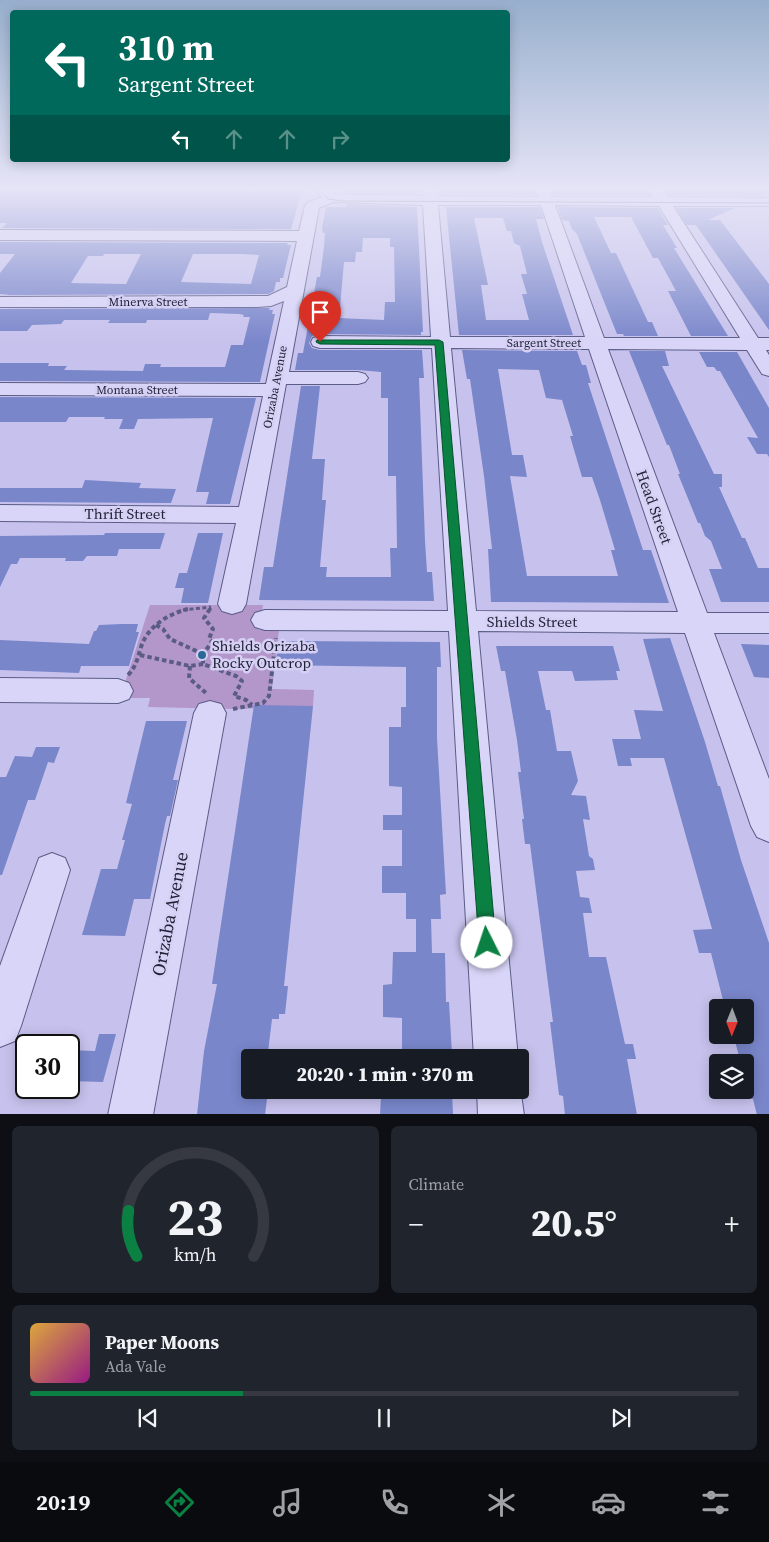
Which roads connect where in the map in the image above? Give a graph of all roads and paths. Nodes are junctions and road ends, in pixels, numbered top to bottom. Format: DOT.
graph roads {
  1 [pos="303,239"];
  2 [pos="432,239"];
  3 [pos="560,239"];
  4 [pos="690,239"];
  5 [pos="294,290"];
  6 [pos="0,302"];
  7 [pos="320,342"];
  8 [pos="439,342"];
  9 [pos="596,343"];
  10 [pos="761,344"];
  11 [pos="769,370"];
  12 [pos="358,378"];
  13 [pos="275,384"];
  14 [pos="0,389"];
  15 [pos="0,513"];
  16 [pos="250,515"];
  17 [pos="222,605"];
  18 [pos="272,620"];
  19 [pos="462,621"];
  20 [pos="696,622"];
  21 [pos="769,623"];
  22 [pos="156,625"];
  23 [pos="203,654"];
  24 [pos="140,655"];
  25 [pos="203,664"];
  26 [pos="190,666"];
  27 [pos="0,690"];
  28 [pos="118,691"];
  29 [pos="221,700"];
  30 [pos="252,705"];
  31 [pos="769,826"];
  32 [pos="52,870"];
  33 [pos="0,1026"];
  34 [pos="495,1049"];
  35 [pos="500,1099"];
  36 [pos="130,1114"];
  37 [pos="501,1114"];
  1 -- 5 [label="street, Orizaba Avenue"];
  2 -- 8 [label="street"];
  3 -- 9 [label="street, Head Street"];
  4 -- 10 [label="street"];
  5 -- 6 [label="street, Minerva Street"];
  5 -- 13 [label="street, Orizaba Avenue"];
  7 -- 8 [label="street, Sargent Street"];
  8 -- 9 [label="street, Sargent Street"];
  8 -- 19 [label="street"];
  9 -- 10 [label="street, Sargent Street"];
  9 -- 20 [label="street, Head Street"];
  10 -- 11 [label="street"];
  12 -- 13 [label="street, Montana Street"];
  13 -- 14 [label="street, Montana Street"];
  13 -- 16 [label="street, Orizaba Avenue"];
  15 -- 16 [label="street, Thrift Street"];
  16 -- 17 [label="street, Orizaba Avenue"];
  17 -- 22 [label="path"];
  17 -- 23 [label="path"];
  18 -- 19 [label="street, Shields Street"];
  18 -- 30 [label="path"];
  19 -- 20 [label="street, Shields Street"];
  19 -- 34 [label="street"];
  20 -- 21 [label="street, Shields Street"];
  20 -- 31 [label="street, Head Street"];
  22 -- 23 [label="path"];
  22 -- 24 [label="path"];
  23 -- 25 [label="path"];
  24 -- 26 [label="path"];
  24 -- 28 [label="path"];
  25 -- 26 [label="path"];
  25 -- 29 [label="path"];
  26 -- 29 [label="path"];
  27 -- 28 [label="street"];
  29 -- 30 [label="path"];
  29 -- 30 [label="path"];
  29 -- 36 [label="street, Orizaba Avenue"];
  32 -- 33 [label="street"];
  35 -- 37 [label="street"];
}
